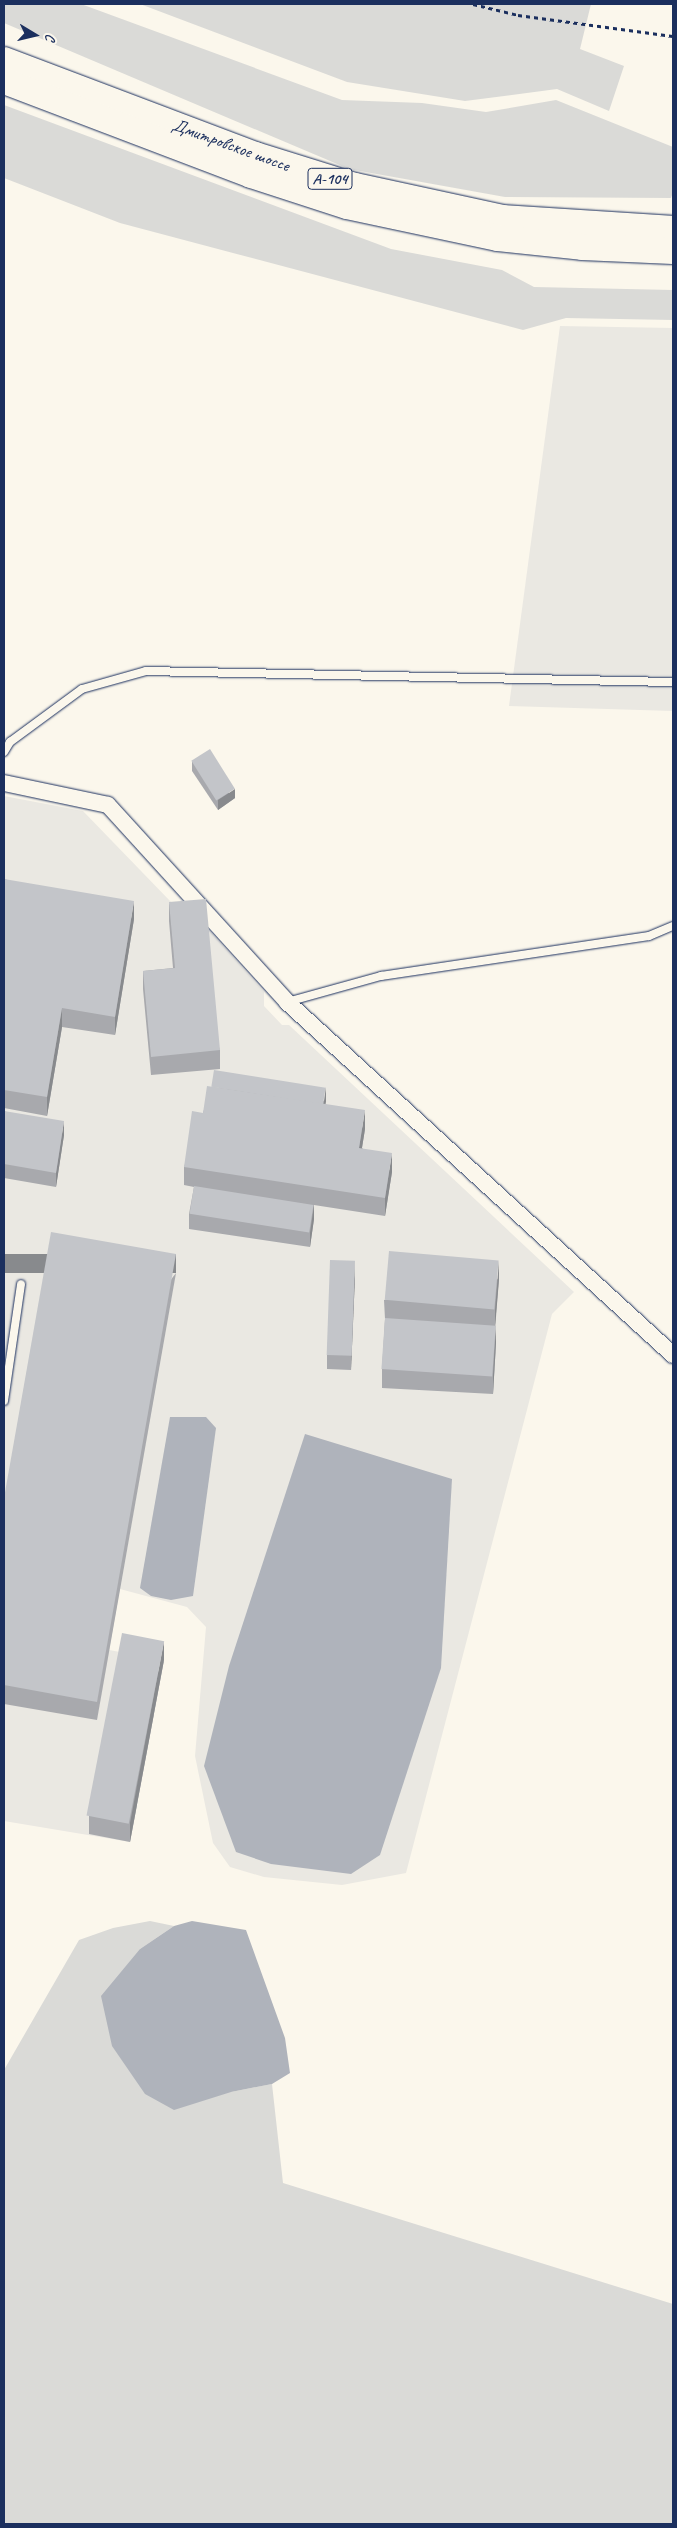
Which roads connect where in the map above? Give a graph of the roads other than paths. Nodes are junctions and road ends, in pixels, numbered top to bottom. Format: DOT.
graph roads {
  1 [pos="4,60"];
  2 [pos="4,81"];
  3 [pos="673,229"];
  4 [pos="673,251"];
  5 [pos="673,682"];
  6 [pos="4,752"];
  7 [pos="4,783"];
  8 [pos="673,926"];
  9 [pos="288,1002"];
  10 [pos="21,1284"];
  11 [pos="673,1355"];
  12 [pos="4,1401"];
  1 -- 3 [label="highway, Дмитровское шоссе / А-104"];
  2 -- 4 [label="highway, Дмитровское шоссе / А-104"];
  5 -- 6 [label="lane"];
  7 -- 9 [label="street"];
  8 -- 9 [label="lane"];
  9 -- 11 [label="street"];
  10 -- 12 [label="lane"];
}
